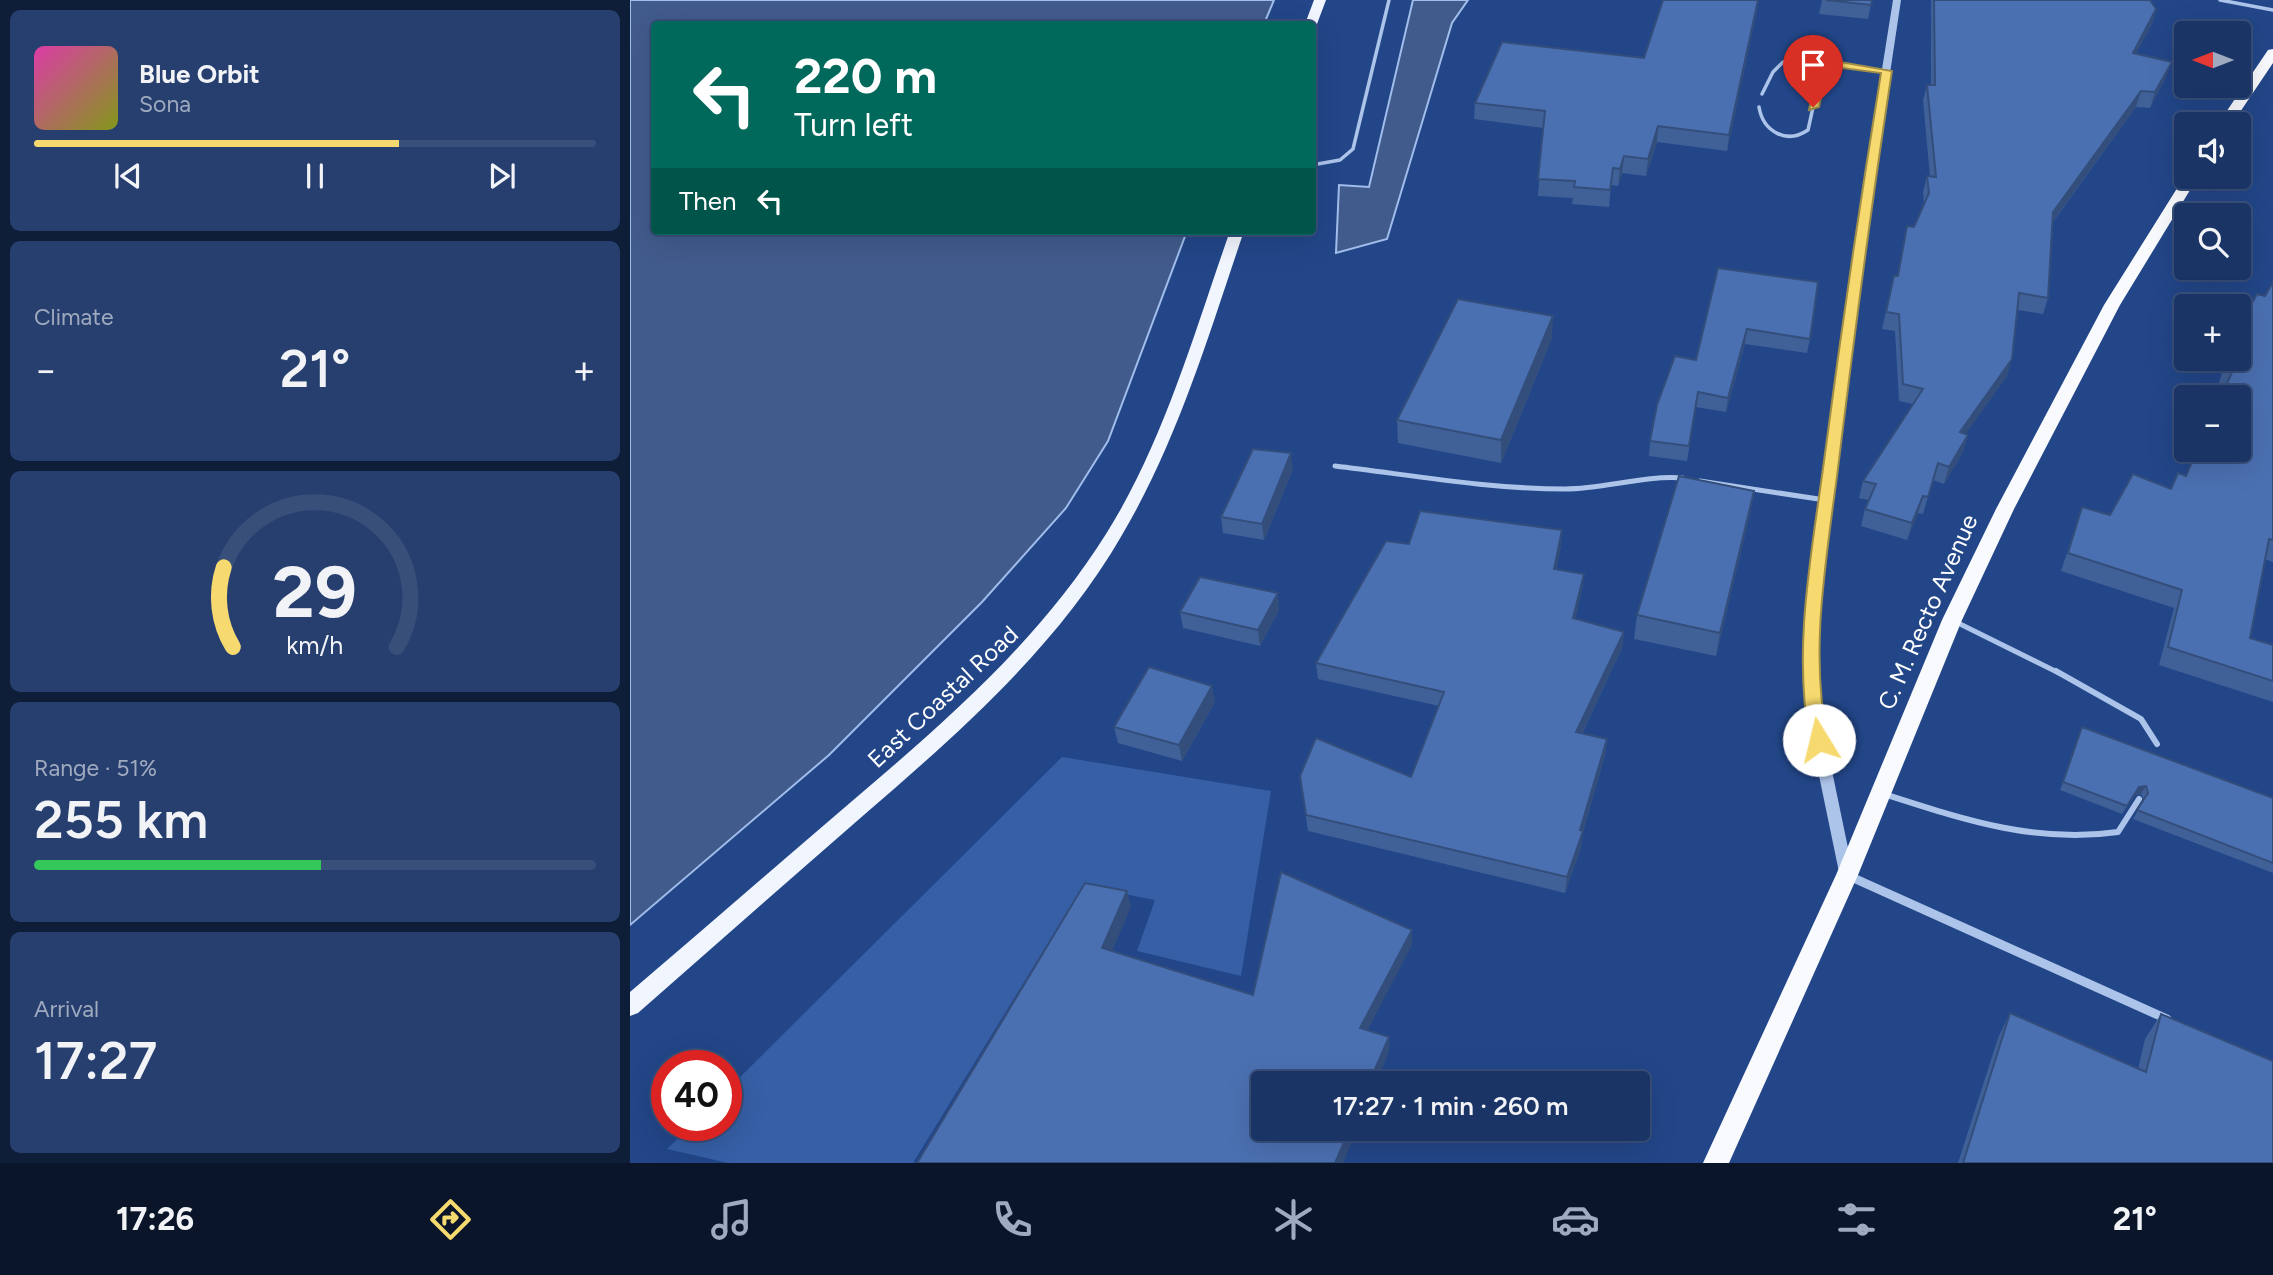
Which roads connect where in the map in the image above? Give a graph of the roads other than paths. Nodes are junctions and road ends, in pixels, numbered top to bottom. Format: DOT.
graph roads {
  1 [pos="1320,0"];
  2 [pos="1389,0"];
  3 [pos="1897,0"];
  4 [pos="2220,0"];
  5 [pos="2273,10"];
  6 [pos="1312,21"];
  7 [pos="2273,53"];
  8 [pos="1823,62"];
  9 [pos="1886,71"];
  10 [pos="1762,94"];
  11 [pos="1759,107"];
  12 [pos="2233,112"];
  13 [pos="1316,165"];
  14 [pos="2184,189"];
  15 [pos="1236,235"];
  16 [pos="1335,466"];
  17 [pos="1825,500"];
  18 [pos="1952,620"];
  19 [pos="2157,744"];
  20 [pos="1881,794"];
  21 [pos="2139,799"];
  22 [pos="1847,875"];
  23 [pos="630,1006"];
  24 [pos="2173,1021"];
  25 [pos="1716,1163"];
  1 -- 6 [label="main road"];
  2 -- 13 [label="lane"];
  3 -- 9 [label="street"];
  4 -- 5 [label="lane"];
  7 -- 12 [label="highway"];
  8 -- 9 [label="lane"];
  8 -- 10 [label="lane"];
  8 -- 11 [label="lane"];
  9 -- 17 [label="street"];
  14 -- 18 [label="highway, C. M. Recto Avenue"];
  15 -- 23 [label="main road, East Coastal Road"];
  16 -- 17 [label="lane"];
  17 -- 22 [label="street"];
  18 -- 19 [label="lane"];
  18 -- 20 [label="highway, C. M. Recto Avenue"];
  20 -- 21 [label="lane"];
  20 -- 22 [label="highway, C. M. Recto Avenue"];
  22 -- 24 [label="street"];
  22 -- 25 [label="highway, C. M. Recto Avenue"];
}
